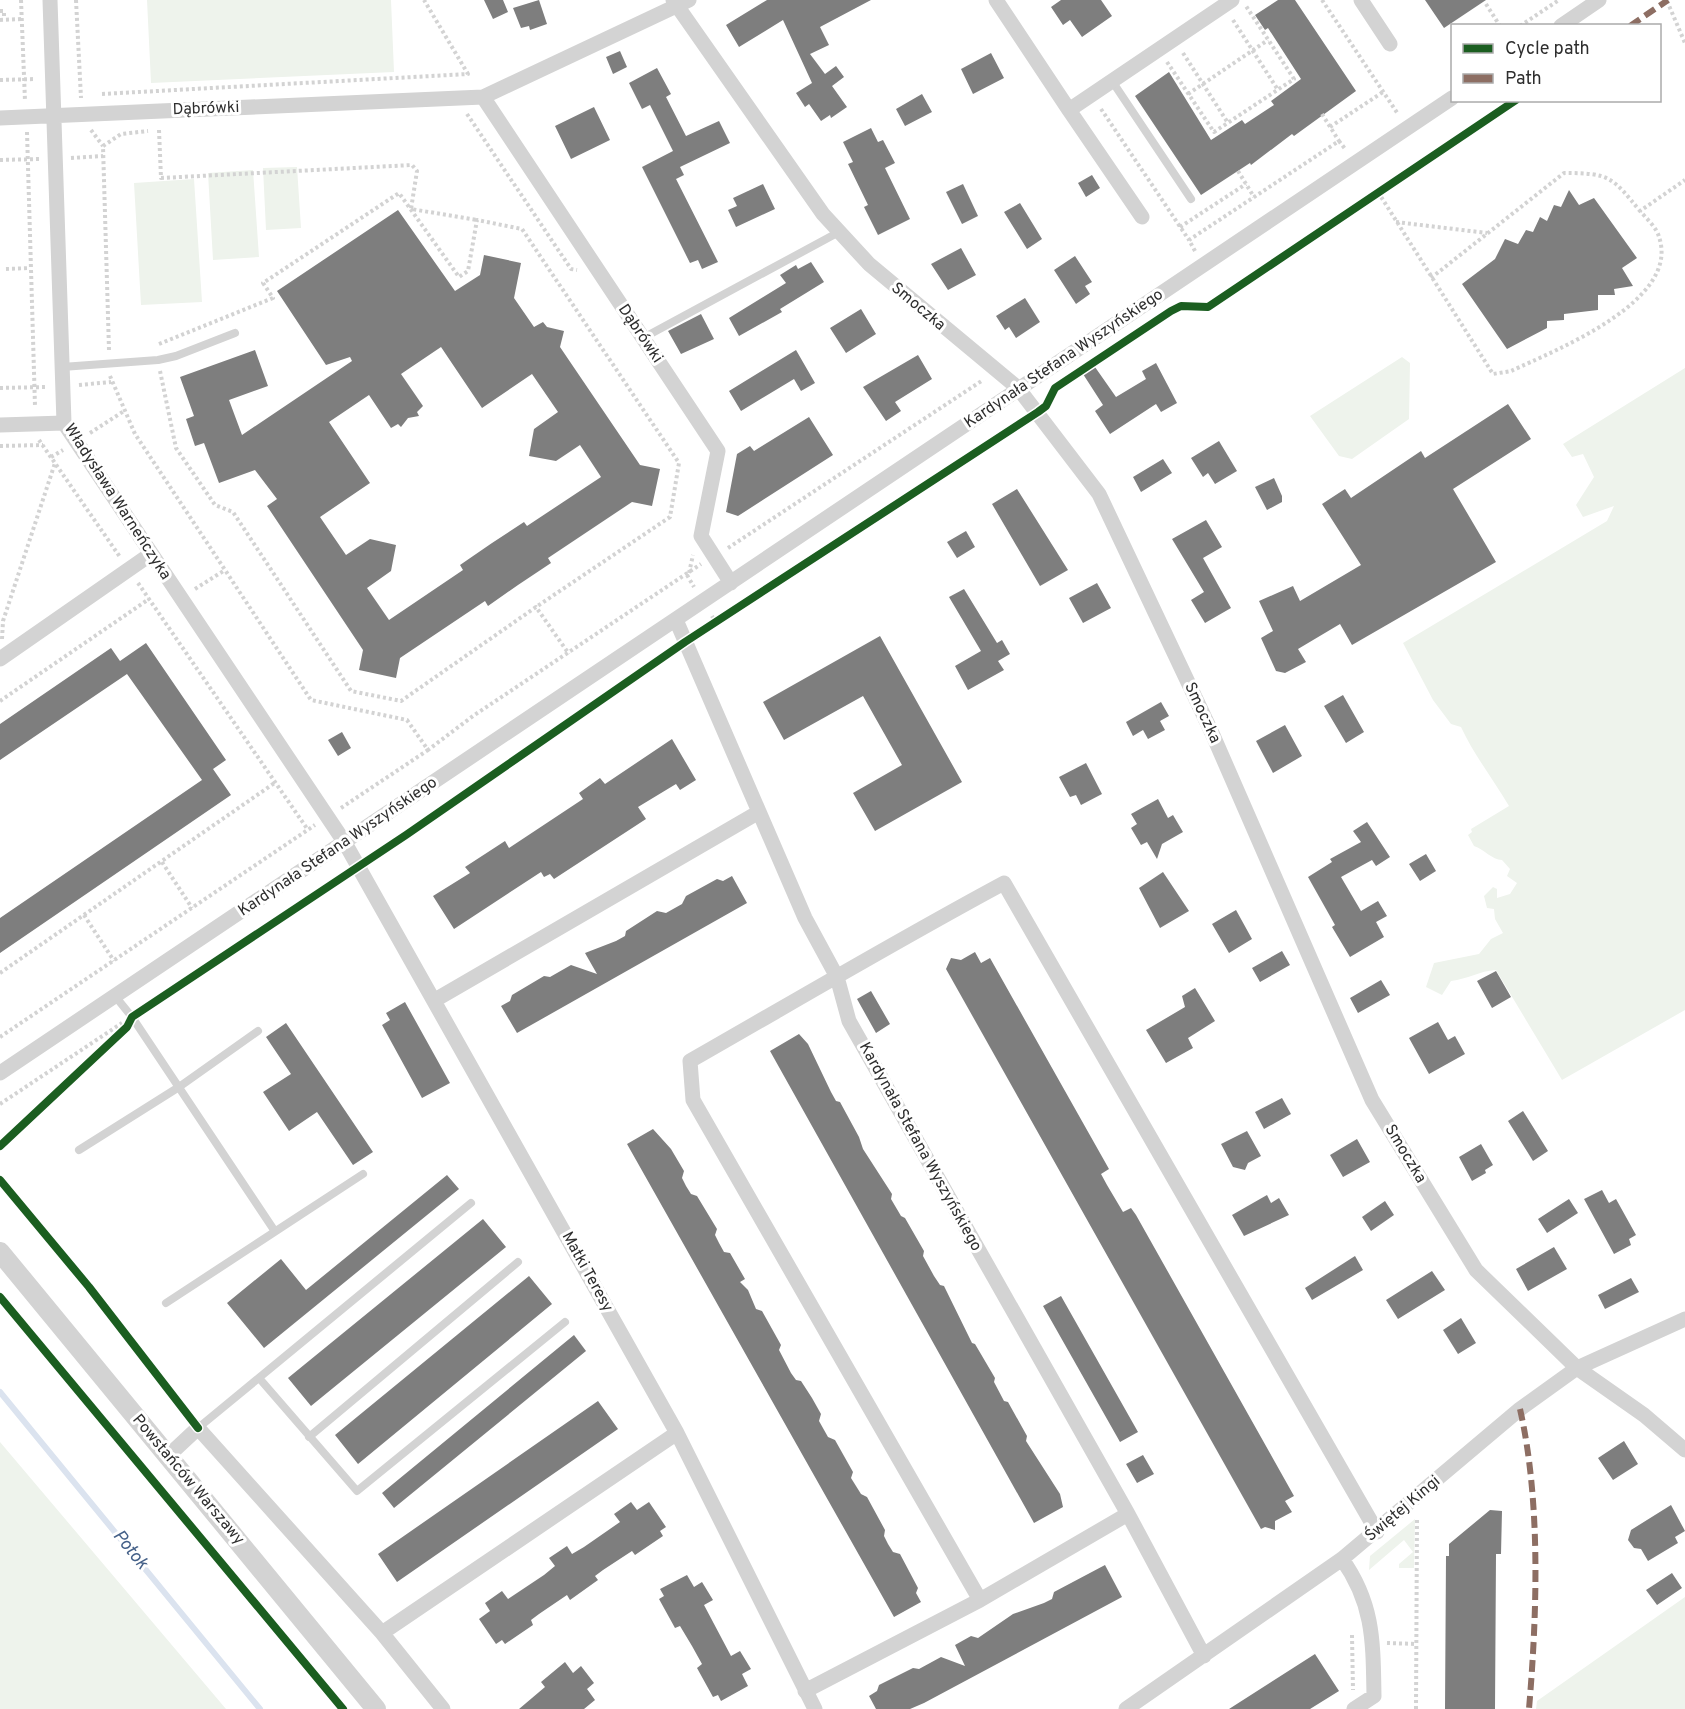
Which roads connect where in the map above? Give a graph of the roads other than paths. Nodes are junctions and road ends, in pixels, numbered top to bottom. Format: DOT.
graph roads {
  1 [pos="50,0"];
  2 [pos="996,0"];
  3 [pos="1361,0"];
  4 [pos="1599,0"];
  5 [pos="680,2"];
  6 [pos="1239,3"];
  7 [pos="1564,24"];
  8 [pos="1390,44"];
  9 [pos="1116,87"];
  10 [pos="483,97"];
  11 [pos="1451,99"];
  12 [pos="1069,110"];
  13 [pos="55,116"];
  14 [pos="0,118"];
  15 [pos="1191,199"];
  16 [pos="1142,217"];
  17 [pos="839,232"];
  18 [pos="236,333"];
  19 [pos="643,338"];
  20 [pos="63,367"];
  21 [pos="1018,388"];
  22 [pos="64,423"];
  23 [pos="0,425"];
  24 [pos="152,554"];
  25 [pos="731,584"];
  26 [pos="675,620"];
  27 [pos="1,658"];
  28 [pos="759,813"];
  29 [pos="345,843"];
  30 [pos="837,977"];
  31 [pos="115,996"];
  32 [pos="435,1000"];
  33 [pos="258,1031"];
  34 [pos="0,1073"];
  35 [pos="179,1087"];
  36 [pos="79,1150"];
  37 [pos="363,1174"];
  38 [pos="471,1203"];
  39 [pos="274,1230"];
  40 [pos="0,1252"];
  41 [pos="518,1262"];
  42 [pos="166,1303"];
  43 [pos="1685,1319"];
  44 [pos="565,1322"];
  45 [pos="1577,1368"];
  46 [pos="259,1378"];
  47 [pos="198,1428"];
  48 [pos="677,1433"];
  49 [pos="309,1437"];
  50 [pos="1685,1450"];
  51 [pos="168,1456"];
  52 [pos="1128,1514"];
  53 [pos="1377,1532"];
  54 [pos="1342,1559"];
  55 [pos="980,1600"];
  56 [pos="382,1633"];
  57 [pos="1204,1656"];
  58 [pos="805,1691"];
  59 [pos="1374,1702"];
  60 [pos="1353,1704"];
  61 [pos="376,1709"];
  62 [pos="443,1709"];
  63 [pos="815,1709"];
  64 [pos="1126,1709"];
  1 -- 13 [label="street, Władysława Warneńczyka"];
  2 -- 12 [label="street"];
  3 -- 8 [label="street"];
  4 -- 7 [label="street"];
  5 -- 10 [label="street, Dąbrówki"];
  5 -- 17 [label="street, Smoczka"];
  6 -- 9 [label="street"];
  9 -- 12 [label="street"];
  9 -- 15 [label="lane"];
  10 -- 13 [label="street, Dąbrówki"];
  10 -- 19 [label="street, Dąbrówki"];
  11 -- 21 [label="street, Kardynała Stefana Wyszyńskiego"];
  12 -- 16 [label="street"];
  13 -- 14 [label="street, Dąbrówki"];
  13 -- 20 [label="street, Władysława Warneńczyka"];
  17 -- 19 [label="lane"];
  17 -- 21 [label="street, Smoczka"];
  18 -- 20 [label="lane"];
  19 -- 25 [label="street, Dąbrówki"];
  20 -- 22 [label="street, Władysława Warneńczyka"];
  21 -- 25 [label="street, Kardynała Stefana Wyszyńskiego"];
  21 -- 45 [label="street, Smoczka"];
  22 -- 23 [label="street"];
  22 -- 24 [label="street, Władysława Warneńczyka"];
  24 -- 27 [label="street"];
  24 -- 29 [label="street, Władysława Warneńczyka"];
  25 -- 26 [label="street, Kardynała Stefana Wyszyńskiego"];
  26 -- 28 [label="street, Kardynała Stefana Wyszyńskiego"];
  26 -- 29 [label="street, Kardynała Stefana Wyszyńskiego"];
  28 -- 30 [label="street, Kardynała Stefana Wyszyńskiego"];
  28 -- 32 [label="street"];
  29 -- 31 [label="street, Kardynała Stefana Wyszyńskiego"];
  29 -- 32 [label="street, Matki Teresy"];
  30 -- 52 [label="street, Kardynała Stefana Wyszyńskiego"];
  30 -- 53 [label="street"];
  30 -- 55 [label="street"];
  31 -- 34 [label="street, Kardynała Stefana Wyszyńskiego"];
  31 -- 35 [label="lane"];
  32 -- 48 [label="street, Matki Teresy"];
  33 -- 35 [label="lane"];
  35 -- 36 [label="lane"];
  35 -- 39 [label="lane"];
  37 -- 39 [label="lane"];
  38 -- 46 [label="lane"];
  39 -- 42 [label="lane"];
  40 -- 51 [label="street, Powstańców Warszawy"];
  41 -- 49 [label="lane"];
  43 -- 45 [label="street, Świętej Kingi"];
  44 -- 49 [label="lane"];
  45 -- 50 [label="street, Smoczka"];
  45 -- 53 [label="street, Świętej Kingi"];
  46 -- 47 [label="lane"];
  46 -- 49 [label="lane"];
  47 -- 51 [label="street"];
  47 -- 56 [label="street"];
  48 -- 56 [label="street"];
  48 -- 58 [label="street, Matki Teresy"];
  51 -- 61 [label="street, Powstańców Warszawy"];
  52 -- 55 [label="street"];
  52 -- 57 [label="street, Kardynała Stefana Wyszyńskiego"];
  53 -- 54 [label="street, Świętej Kingi"];
  54 -- 57 [label="street, Świętej Kingi"];
  54 -- 59 [label="street"];
  55 -- 58 [label="street"];
  56 -- 62 [label="street"];
  57 -- 64 [label="street, Świętej Kingi"];
  58 -- 63 [label="street, Matki Teresy"];
  59 -- 60 [label="street"];
}
